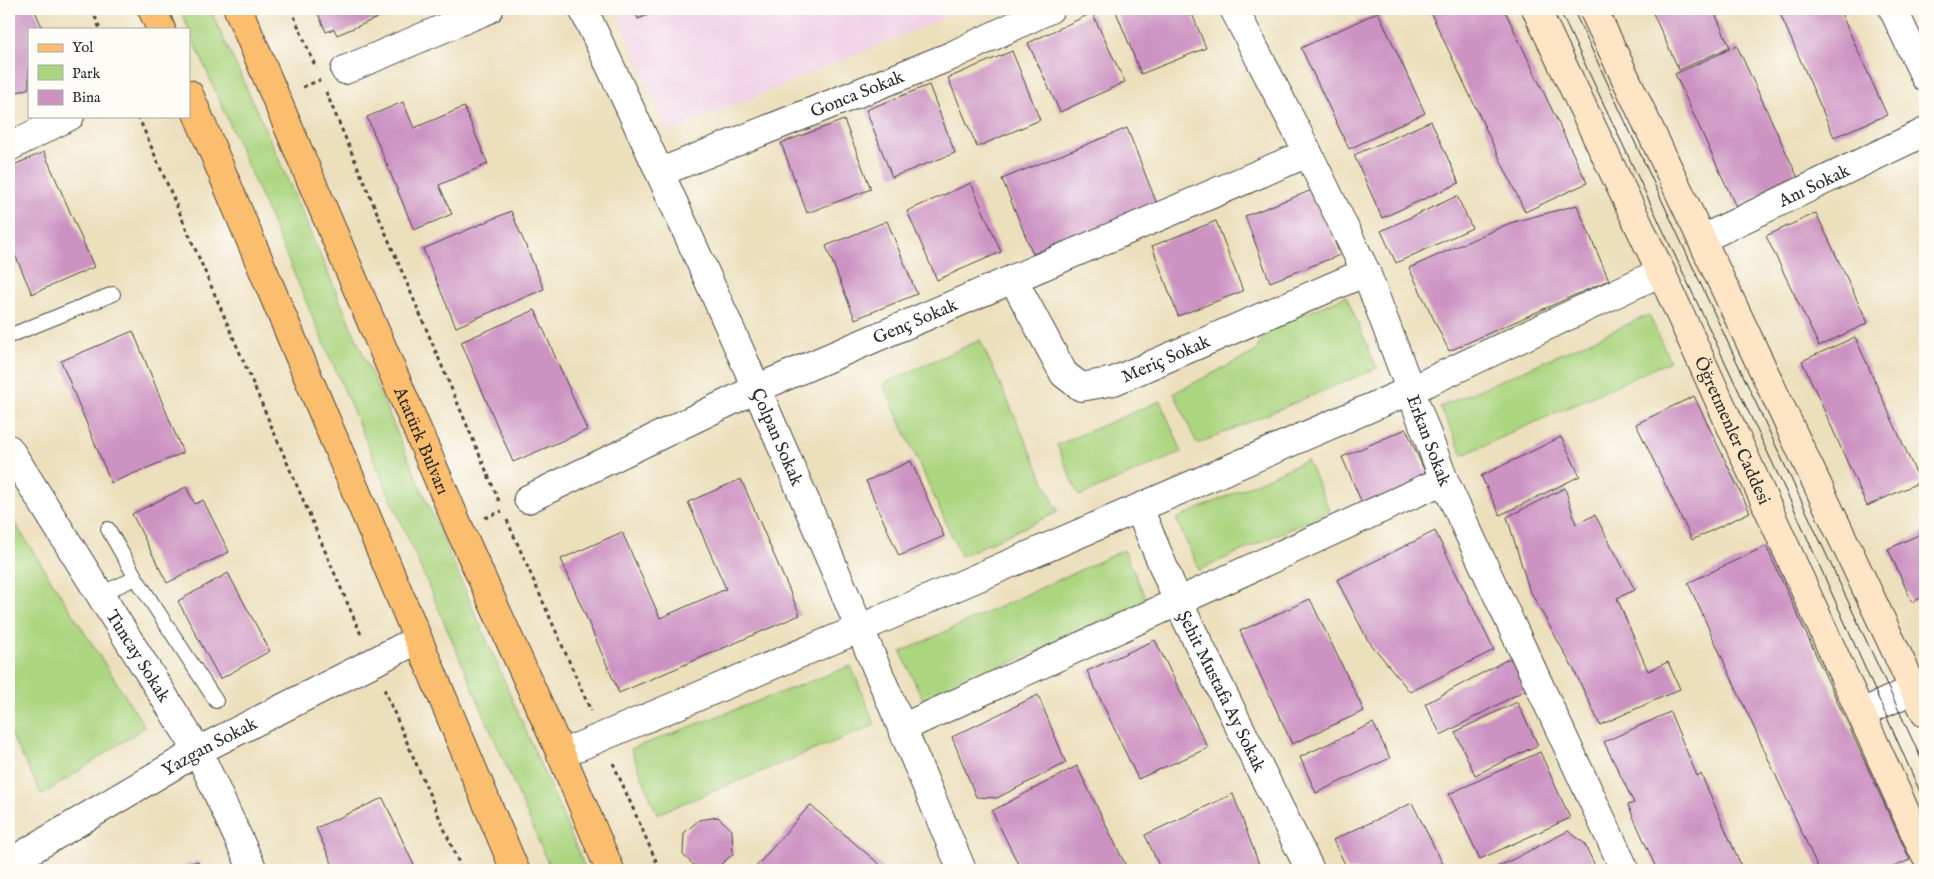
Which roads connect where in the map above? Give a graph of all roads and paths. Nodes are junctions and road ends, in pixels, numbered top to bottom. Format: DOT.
graph roads {
  1 [pos="92,9"];
  2 [pos="152,9"];
  3 [pos="238,9"];
  4 [pos="291,9"];
  5 [pos="489,9"];
  6 [pos="583,9"];
  7 [pos="1050,9"];
  8 [pos="1234,9"];
  9 [pos="1536,9"];
  10 [pos="1593,9"];
  11 [pos="1893,9"];
  12 [pos="100,28"];
  13 [pos="161,28"];
  14 [pos="333,75"];
  15 [pos="1925,77"];
  16 [pos="190,96"];
  17 [pos="277,98"];
  18 [pos="66,118"];
  19 [pos="139,118"];
  20 [pos="1925,132"];
  21 [pos="9,147"];
  22 [pos="1308,152"];
  23 [pos="661,172"];
  24 [pos="1702,239"];
  25 [pos="1366,272"];
  26 [pos="1661,272"];
  27 [pos="1013,279"];
  28 [pos="113,294"];
  29 [pos="9,336"];
  30 [pos="758,388"];
  31 [pos="1409,391"];
  32 [pos="9,450"];
  33 [pos="1444,480"];
  34 [pos="528,499"];
  35 [pos="1139,508"];
  36 [pos="503,510"];
  37 [pos="108,528"];
  38 [pos="460,530"];
  39 [pos="136,578"];
  40 [pos="100,594"];
  41 [pos="1178,602"];
  42 [pos="861,628"];
  43 [pos="417,640"];
  44 [pos="373,662"];
  45 [pos="1920,686"];
  46 [pos="216,701"];
  47 [pos="1862,713"];
  48 [pos="1925,713"];
  49 [pos="902,728"];
  50 [pos="602,736"];
  51 [pos="198,751"];
  52 [pos="561,754"];
  53 [pos="1925,855"];
  54 [pos="9,863"];
  55 [pos="253,870"];
  56 [pos="462,870"];
  57 [pos="515,870"];
  58 [pos="610,870"];
  59 [pos="660,870"];
  60 [pos="962,870"];
  61 [pos="1310,870"];
  62 [pos="1625,870"];
  1 -- 12 [label="path"];
  2 -- 13 [label="main road"];
  3 -- 17 [label="main road, Atatürk Bulvarı"];
  4 -- 14 [label="path"];
  5 -- 14 [label="street"];
  6 -- 23 [label="street, Çolpan Sokak"];
  7 -- 23 [label="street, Gonca Sokak"];
  8 -- 22 [label="street, Erkan Sokak"];
  9 -- 26 [label="main road, Öğretmenler Caddesi"];
  10 -- 24 [label="main road"];
  11 -- 15 [label="street"];
  14 -- 17 [label="path"];
  14 -- 36 [label="path"];
  16 -- 43 [label="main road"];
  17 -- 38 [label="main road, Atatürk Bulvarı"];
  18 -- 21 [label="street"];
  19 -- 44 [label="path"];
  20 -- 24 [label="street, Anı Sokak"];
  22 -- 25 [label="street, Erkan Sokak"];
  22 -- 27 [label="street, Genç Sokak"];
  23 -- 30 [label="street, Çolpan Sokak"];
  24 -- 45 [label="main road"];
  25 -- 27 [label="street, Meriç Sokak"];
  25 -- 31 [label="street, Erkan Sokak"];
  26 -- 31 [label="street"];
  26 -- 47 [label="main road, Öğretmenler Caddesi"];
  27 -- 30 [label="street, Genç Sokak"];
  28 -- 29 [label="lane"];
  30 -- 34 [label="street, Genç Sokak"];
  30 -- 42 [label="street, Çolpan Sokak"];
  31 -- 33 [label="street, Erkan Sokak"];
  31 -- 35 [label="street"];
  32 -- 40 [label="street, Tuncay Sokak"];
  33 -- 41 [label="street"];
  33 -- 62 [label="street, Erkan Sokak"];
  35 -- 41 [label="street, Şehit Mustafa Ay Sokak"];
  35 -- 42 [label="street"];
  36 -- 38 [label="path"];
  36 -- 50 [label="path"];
  37 -- 39 [label="lane"];
  38 -- 52 [label="main road, Atatürk Bulvarı"];
  39 -- 40 [label="lane"];
  39 -- 46 [label="lane"];
  40 -- 51 [label="street, Tuncay Sokak"];
  41 -- 49 [label="street"];
  41 -- 61 [label="street, Şehit Mustafa Ay Sokak"];
  42 -- 49 [label="street, Çolpan Sokak"];
  42 -- 50 [label="street"];
  43 -- 44 [label="street, Yazgan Sokak"];
  43 -- 57 [label="main road"];
  44 -- 51 [label="street, Yazgan Sokak"];
  44 -- 56 [label="path"];
  45 -- 47 [label="street"];
  45 -- 48 [label="main road"];
  47 -- 53 [label="main road, Öğretmenler Caddesi"];
  49 -- 60 [label="street, Çolpan Sokak"];
  50 -- 52 [label="street"];
  50 -- 59 [label="path"];
  51 -- 54 [label="street, Yazgan Sokak"];
  51 -- 55 [label="street, Tuncay Sokak"];
  52 -- 58 [label="main road, Atatürk Bulvarı"];
}
